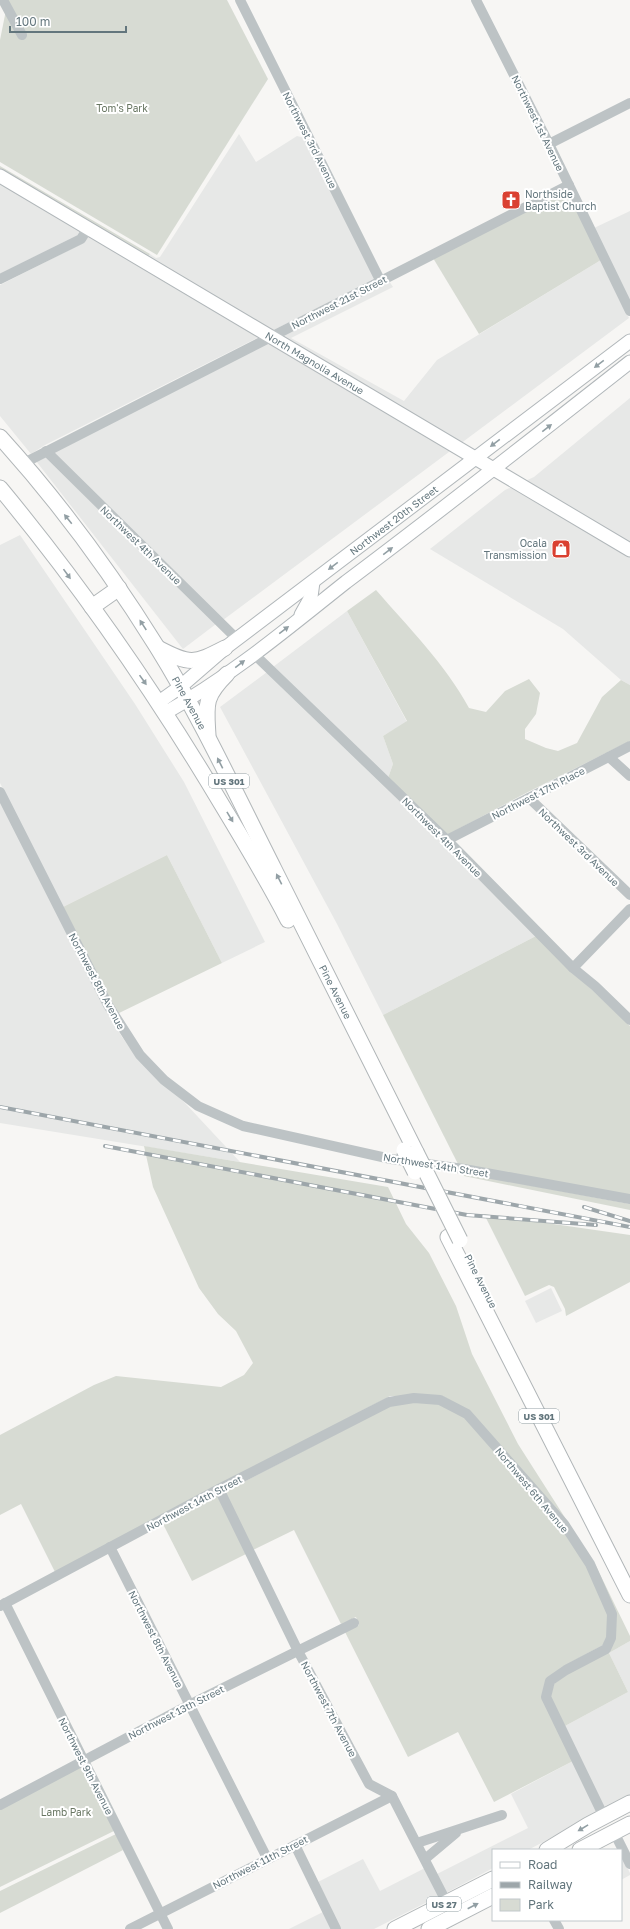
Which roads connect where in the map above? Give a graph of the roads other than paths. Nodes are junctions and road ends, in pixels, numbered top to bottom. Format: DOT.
graph roads {
  1 [pos="3,0"];
  2 [pos="240,0"];
  3 [pos="476,0"];
  4 [pos="22,35"];
  5 [pos="630,103"];
  6 [pos="549,144"];
  7 [pos="0,176"];
  8 [pos="569,185"];
  9 [pos="88,228"];
  10 [pos="0,279"];
  11 [pos="380,280"];
  12 [pos="630,311"];
  13 [pos="270,337"];
  14 [pos="630,341"];
  15 [pos="630,362"];
  16 [pos="0,437"];
  17 [pos="46,451"];
  18 [pos="475,457"];
  19 [pos="24,463"];
  20 [pos="494,469"];
  21 [pos="0,488"];
  22 [pos="630,550"];
  23 [pos="312,582"];
  24 [pos="119,588"];
  25 [pos="92,607"];
  26 [pos="300,618"];
  27 [pos="231,644"];
  28 [pos="158,648"];
  29 [pos="253,654"];
  30 [pos="227,674"];
  31 [pos="180,687"];
  32 [pos="187,700"];
  33 [pos="162,707"];
  34 [pos="209,742"];
  35 [pos="630,746"];
  36 [pos="609,757"];
  37 [pos="630,776"];
  38 [pos="0,792"];
  39 [pos="528,798"];
  40 [pos="249,835"];
  41 [pos="447,840"];
  42 [pos="630,895"];
  43 [pos="630,909"];
  44 [pos="573,968"];
  45 [pos="630,1020"];
  46 [pos="243,1126"];
  47 [pos="630,1199"];
  48 [pos="454,1239"];
  49 [pos="389,1402"];
  50 [pos="219,1489"];
  51 [pos="110,1547"];
  52 [pos="630,1572"];
  53 [pos="630,1595"];
  54 [pos="2,1605"];
  55 [pos="354,1623"];
  56 [pos="298,1650"];
  57 [pos="189,1705"];
  58 [pos="83,1760"];
  59 [pos="392,1796"];
  60 [pos="630,1803"];
  61 [pos="0,1805"];
  62 [pos="502,1815"];
  63 [pos="604,1816"];
  64 [pos="630,1824"];
  65 [pos="459,1830"];
  66 [pos="614,1832"];
  67 [pos="417,1843"];
  68 [pos="295,1845"];
  69 [pos="549,1849"];
  70 [pos="582,1849"];
  71 [pos="267,1858"];
  72 [pos="425,1859"];
  73 [pos="630,1864"];
  74 [pos="492,1880"];
  75 [pos="492,1896"];
  76 [pos="446,1903"];
  77 [pos="160,1913"];
  78 [pos="453,1916"];
  79 [pos="130,1929"];
  80 [pos="168,1929"];
  81 [pos="336,1929"];
  82 [pos="395,1929"];
  83 [pos="429,1929"];
  1 -- 4 [label="street"];
  2 -- 11 [label="street, Northwest 3rd Avenue"];
  3 -- 6 [label="street, Northwest 1st Avenue"];
  5 -- 6 [label="street"];
  6 -- 8 [label="street, Northwest 1st Avenue"];
  7 -- 9 [label="main road, North Magnolia Avenue"];
  8 -- 11 [label="street, Northwest 21st Street"];
  8 -- 12 [label="street, Northwest 1st Avenue"];
  9 -- 10 [label="street"];
  9 -- 13 [label="main road, North Magnolia Avenue"];
  11 -- 13 [label="street, Northwest 21st Street"];
  13 -- 17 [label="street, Northwest 21st Street"];
  13 -- 18 [label="main road, North Magnolia Avenue"];
  14 -- 18 [label="main road, Northwest 20th Street, one-way"];
  20 -- 15 [label="main road, Northwest 20th Street, one-way"];
  16 -- 19 [label="highway, Pine Avenue / US 301"];
  17 -- 19 [label="street, Northwest 21st Street"];
  17 -- 27 [label="street, Northwest 4th Avenue"];
  18 -- 20 [label="main road, North Magnolia Avenue"];
  18 -- 23 [label="main road, Northwest 20th Street, one-way"];
  24 -- 19 [label="highway, Pine Avenue / US 301, one-way"];
  20 -- 22 [label="main road, North Magnolia Avenue"];
  26 -- 20 [label="main road, Northwest 20th Street, one-way"];
  21 -- 25 [label="highway, Pine Avenue / US 301, one-way"];
  23 -- 26 [label="main road"];
  23 -- 27 [label="main road, Northwest 20th Street"];
  24 -- 25 [label="highway"];
  28 -- 24 [label="highway, Pine Avenue / US 301, one-way"];
  25 -- 33 [label="highway, Pine Avenue / US 301, one-way"];
  29 -- 26 [label="main road, Northwest 20th Street, one-way"];
  27 -- 28 [label="highway"];
  27 -- 31 [label="main road, Northwest 20th Street"];
  28 -- 31 [label="highway, Pine Avenue / US 301"];
  30 -- 29 [label="main road, Northwest 20th Street, one-way"];
  29 -- 41 [label="street, Northwest 4th Avenue"];
  30 -- 32 [label="main road, Northwest 20th Street"];
  30 -- 34 [label="highway"];
  31 -- 32 [label="highway, Pine Avenue / US 301"];
  31 -- 33 [label="main road, Northwest 20th Street"];
  32 -- 33 [label="main road, Northwest 20th Street"];
  32 -- 34 [label="highway, Pine Avenue / US 301"];
  33 -- 40 [label="highway, Pine Avenue / US 301, one-way"];
  40 -- 34 [label="highway, Pine Avenue / US 301, one-way"];
  35 -- 36 [label="street, Northwest 17th Place"];
  36 -- 37 [label="street"];
  36 -- 39 [label="street, Northwest 17th Place"];
  38 -- 46 [label="street, Northwest 8th Avenue"];
  39 -- 41 [label="street, Northwest 17th Place"];
  39 -- 42 [label="street, Northwest 3rd Avenue"];
  40 -- 48 [label="highway, Pine Avenue / US 301, bridge"];
  41 -- 44 [label="street, Northwest 4th Avenue"];
  43 -- 44 [label="street"];
  44 -- 45 [label="street, Northwest 4th Avenue"];
  46 -- 47 [label="street, Northwest 14th Street"];
  48 -- 52 [label="highway, Pine Avenue / US 301"];
  48 -- 53 [label="highway, Pine Avenue / US 301"];
  49 -- 50 [label="street, Northwest 14th Street"];
  49 -- 63 [label="street, Northwest 6th Avenue"];
  50 -- 51 [label="street, Northwest 14th Street"];
  50 -- 56 [label="street, Northwest 7th Avenue"];
  51 -- 54 [label="street, Northwest 14th Street"];
  51 -- 57 [label="street, Northwest 8th Avenue"];
  54 -- 58 [label="street, Northwest 9th Avenue"];
  55 -- 56 [label="street, Northwest 13th Street"];
  56 -- 57 [label="street, Northwest 13th Street"];
  56 -- 59 [label="street, Northwest 7th Avenue"];
  57 -- 58 [label="street, Northwest 13th Street"];
  57 -- 71 [label="street, Northwest 8th Avenue"];
  58 -- 61 [label="street, Northwest 13th Street"];
  58 -- 77 [label="street, Northwest 9th Avenue"];
  59 -- 67 [label="street"];
  59 -- 68 [label="street, Northwest 11th Street"];
  60 -- 63 [label="highway"];
  62 -- 65 [label="street"];
  63 -- 69 [label="highway, one-way"];
  64 -- 66 [label="highway"];
  65 -- 67 [label="street"];
  65 -- 72 [label="street"];
  66 -- 70 [label="highway"];
  66 -- 73 [label="street"];
  67 -- 72 [label="street"];
  68 -- 71 [label="street, Northwest 11th Street"];
  68 -- 81 [label="street"];
  71 -- 77 [label="street, Northwest 11th Street"];
  72 -- 76 [label="street"];
  74 -- 76 [label="highway, US 27"];
  78 -- 75 [label="highway, US 27, one-way"];
  76 -- 78 [label="street"];
  76 -- 82 [label="highway, US 27"];
  77 -- 79 [label="street, Northwest 11th Street"];
  77 -- 80 [label="street, Northwest 9th Avenue"];
  78 -- 83 [label="highway, US 27"];
}
